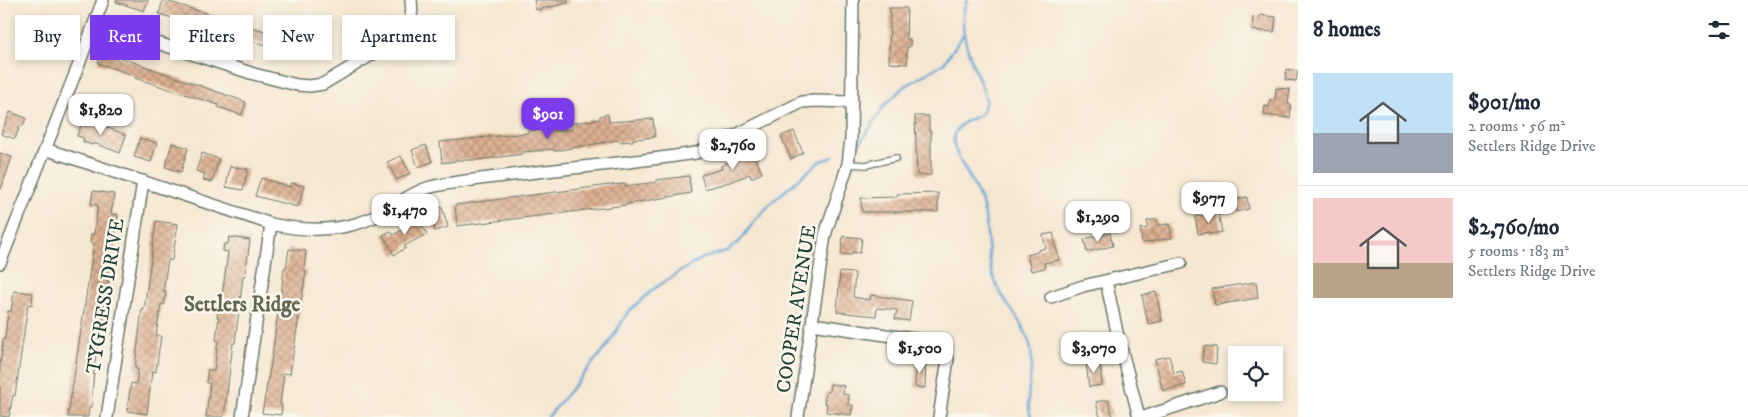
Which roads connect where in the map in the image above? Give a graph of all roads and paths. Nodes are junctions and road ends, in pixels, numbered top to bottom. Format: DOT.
graph roads {
  1 [pos="103,0"];
  2 [pos="412,0"];
  3 [pos="853,0"];
  4 [pos="97,15"];
  5 [pos="90,33"];
  6 [pos="160,44"];
  7 [pos="852,102"];
  8 [pos="45,149"];
  9 [pos="896,158"];
  10 [pos="848,164"];
  11 [pos="143,181"];
  12 [pos="271,224"];
  13 [pos="0,263"];
  14 [pos="1182,263"];
  15 [pos="1106,281"];
  16 [pos="1051,297"];
  17 [pos="812,324"];
  18 [pos="1220,392"];
  19 [pos="106,417"];
  20 [pos="242,417"];
  21 [pos="798,417"];
  22 [pos="939,417"];
  23 [pos="1139,417"];
  24 [pos="1144,417"];
  1 -- 4 [label="street"];
  2 -- 6 [label="street"];
  3 -- 7 [label="street, COOPER AVENUE"];
  5 -- 8 [label="street"];
  7 -- 10 [label="street, COOPER AVENUE"];
  7 -- 12 [label="street"];
  8 -- 11 [label="street"];
  8 -- 13 [label="street"];
  9 -- 10 [label="lane"];
  10 -- 17 [label="street, COOPER AVENUE"];
  11 -- 12 [label="street"];
  11 -- 19 [label="street, TYGRESS DRIVE"];
  12 -- 20 [label="street"];
  14 -- 15 [label="street"];
  15 -- 16 [label="street"];
  15 -- 23 [label="street"];
  17 -- 21 [label="street, COOPER AVENUE"];
  17 -- 22 [label="street"];
  18 -- 24 [label="street"];
}
